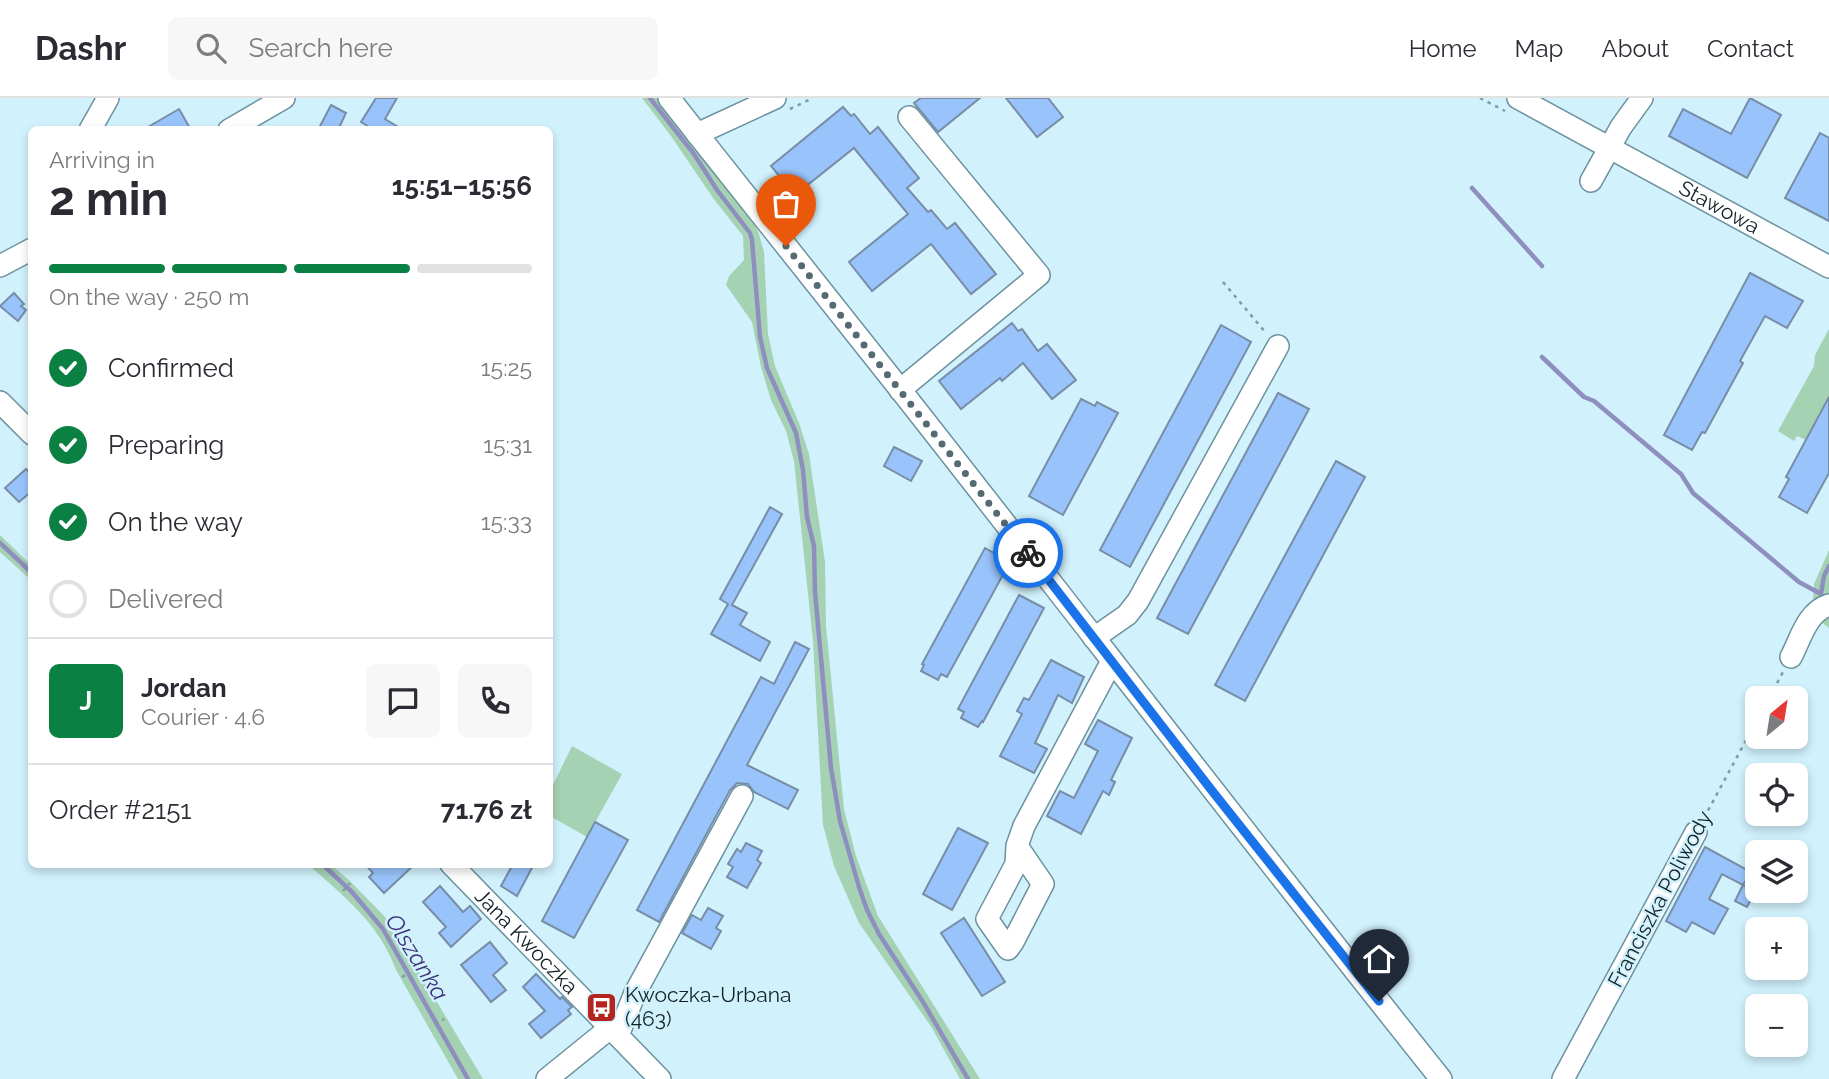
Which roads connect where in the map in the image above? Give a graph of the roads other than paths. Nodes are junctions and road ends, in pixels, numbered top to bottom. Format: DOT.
graph roads {
  1 [pos="108,98"];
  2 [pos="284,98"];
  3 [pos="669,98"];
  4 [pos="775,98"];
  5 [pos="1518,98"];
  6 [pos="1642,98"];
  7 [pos="909,117"];
  8 [pos="92,126"];
  9 [pos="236,126"];
  10 [pos="697,134"];
  11 [pos="1609,148"];
  12 [pos="1591,181"];
  13 [pos="28,247"];
  14 [pos="0,266"];
  15 [pos="1829,267"];
  16 [pos="1278,346"];
  17 [pos="900,390"];
  18 [pos="0,402"];
  19 [pos="28,430"];
  20 [pos="1829,605"];
  21 [pos="1094,638"];
  22 [pos="1791,657"];
  23 [pos="1112,661"];
  24 [pos="742,796"];
  25 [pos="1696,832"];
  26 [pos="1017,846"];
  27 [pos="455,868"];
  28 [pos="613,1031"];
  29 [pos="547,1079"];
  30 [pos="660,1079"];
  31 [pos="1441,1079"];
  32 [pos="1563,1079"];
  1 -- 8 [label="street"];
  2 -- 9 [label="street"];
  3 -- 10 [label="street"];
  4 -- 10 [label="street"];
  5 -- 11 [label="street, Stawowa"];
  6 -- 11 [label="street"];
  7 -- 17 [label="street"];
  10 -- 17 [label="street"];
  11 -- 12 [label="street"];
  11 -- 15 [label="street, Stawowa"];
  13 -- 14 [label="street"];
  16 -- 21 [label="street"];
  17 -- 21 [label="street"];
  18 -- 19 [label="street"];
  20 -- 22 [label="street"];
  21 -- 23 [label="street"];
  23 -- 26 [label="street"];
  23 -- 31 [label="street"];
  24 -- 28 [label="street"];
  25 -- 32 [label="street, Franciszka Poliwody"];
  27 -- 28 [label="street, Jana Kwoczka"];
  28 -- 29 [label="street"];
  28 -- 30 [label="street, Jana Kwoczka"];
}
